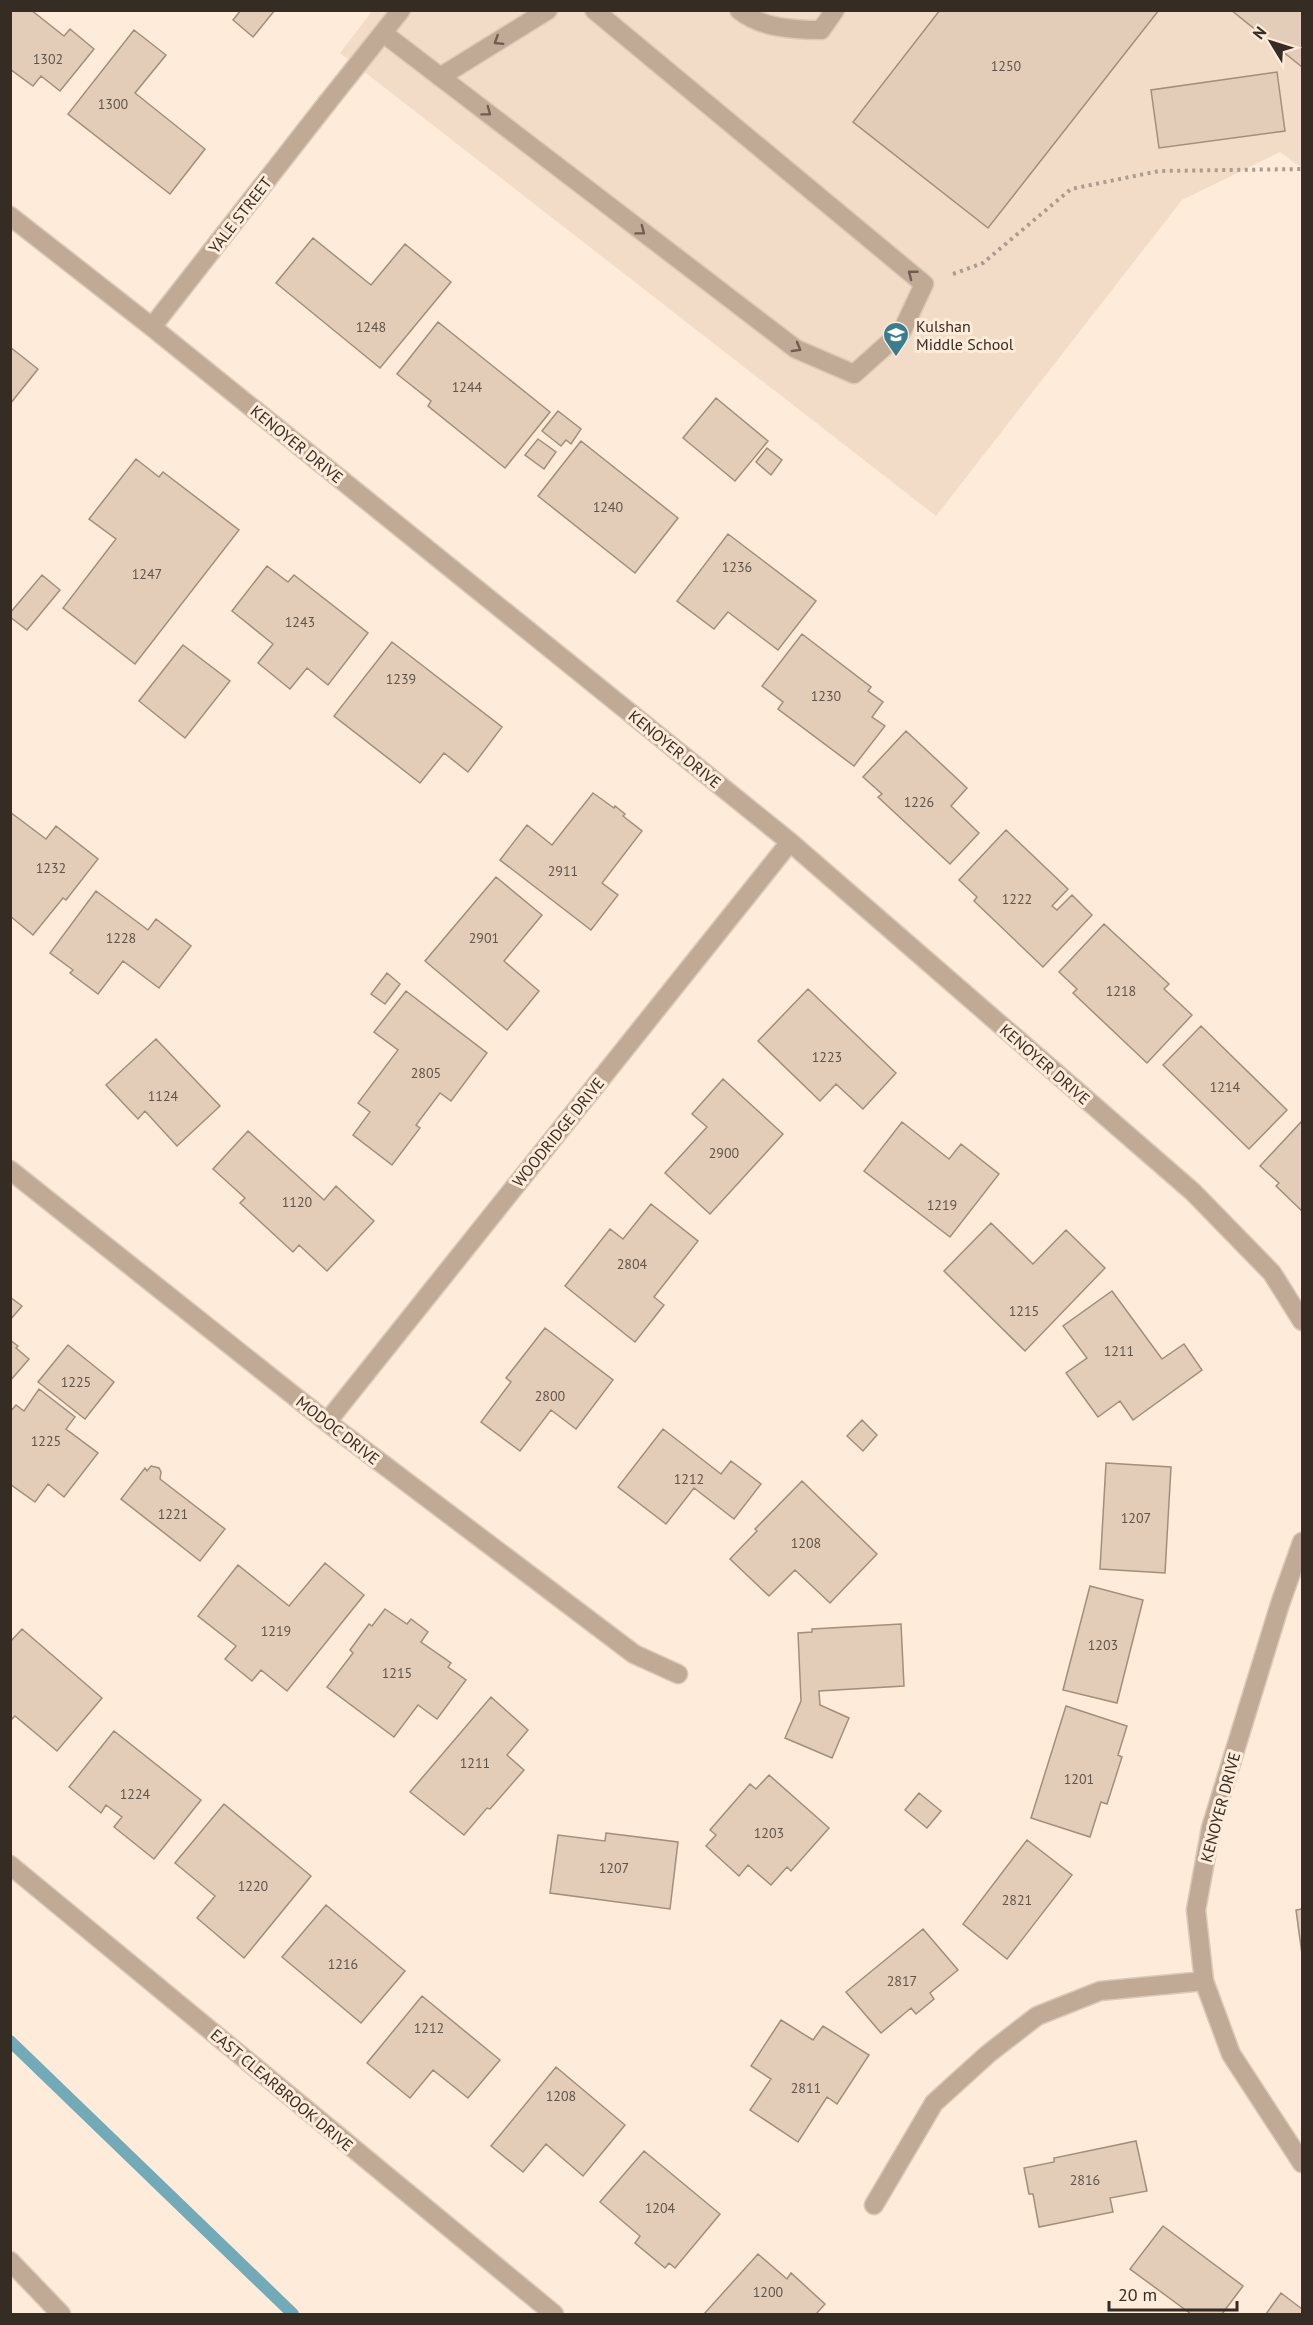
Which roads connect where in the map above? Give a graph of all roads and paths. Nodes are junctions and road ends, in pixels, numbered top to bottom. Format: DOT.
graph roads {
  1 [pos="401,10"];
  2 [pos="548,10"];
  3 [pos="594,10"];
  4 [pos="739,10"];
  5 [pos="835,10"];
  6 [pos="383,33"];
  7 [pos="440,77"];
  8 [pos="1302,168"];
  9 [pos="10,216"];
  10 [pos="924,284"];
  11 [pos="152,327"];
  12 [pos="790,842"];
  13 [pos="10,1170"];
  14 [pos="1302,1321"];
  15 [pos="327,1422"];
  16 [pos="1302,1542"];
  17 [pos="678,1674"];
  18 [pos="10,1865"];
  19 [pos="1204,1981"];
  20 [pos="1302,2163"];
  21 [pos="874,2205"];
  22 [pos="10,2261"];
  23 [pos="61,2314"];
  24 [pos="554,2314"];
  1 -- 6 [label="street, YALE STREET"];
  2 -- 7 [label="street, one-way"];
  10 -- 3 [label="street, one-way"];
  4 -- 5 [label="street"];
  6 -- 7 [label="street"];
  6 -- 11 [label="street, YALE STREET"];
  7 -- 10 [label="street, one-way"];
  8 -- 10 [label="path"];
  9 -- 11 [label="street, KENOYER DRIVE"];
  11 -- 12 [label="street, KENOYER DRIVE"];
  12 -- 14 [label="street, KENOYER DRIVE"];
  12 -- 15 [label="street, WOODRIDGE DRIVE"];
  13 -- 15 [label="street, MODOC DRIVE"];
  15 -- 17 [label="street, MODOC DRIVE"];
  16 -- 19 [label="street, KENOYER DRIVE"];
  18 -- 24 [label="street, EAST CLEARBROOK DRIVE"];
  19 -- 20 [label="street, KENOYER DRIVE"];
  19 -- 21 [label="street"];
  22 -- 23 [label="street"];
}
